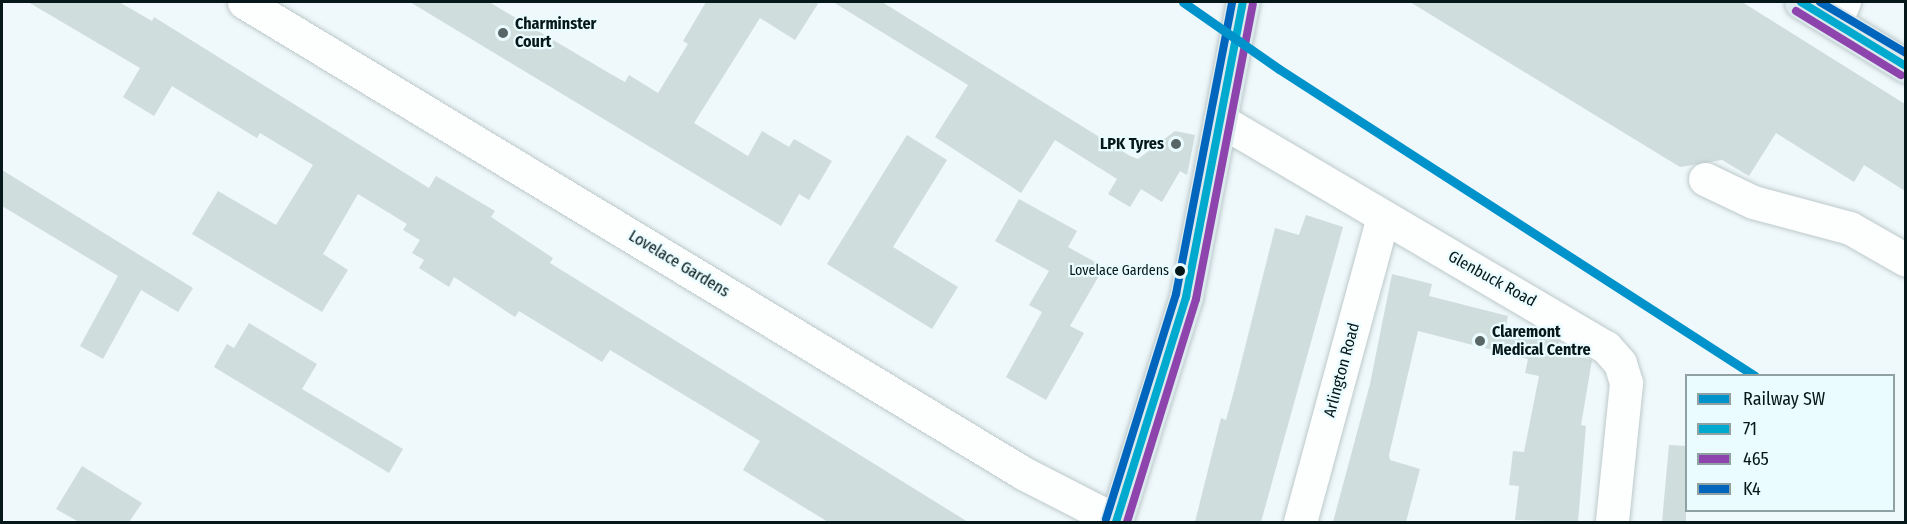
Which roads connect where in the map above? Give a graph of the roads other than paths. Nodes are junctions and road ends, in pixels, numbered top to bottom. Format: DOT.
graph roads {
  1 [pos="244,2"];
  2 [pos="1243,2"];
  3 [pos="1802,2"];
  4 [pos="1839,12"];
  5 [pos="1905,66"];
  6 [pos="1220,120"];
  7 [pos="1705,179"];
  8 [pos="1383,218"];
  9 [pos="1905,260"];
  10 [pos="1116,522"];
  11 [pos="1300,522"];
  12 [pos="1612,522"];
  1 -- 10 [label="street, Lovelace Gardens"];
  2 -- 6 [label="main road"];
  3 -- 4 [label="main road"];
  4 -- 5 [label="main road"];
  6 -- 8 [label="street, Glenbuck Road"];
  6 -- 10 [label="main road"];
  7 -- 9 [label="street"];
  8 -- 11 [label="street, Arlington Road"];
  8 -- 12 [label="street, Glenbuck Road"];
}
